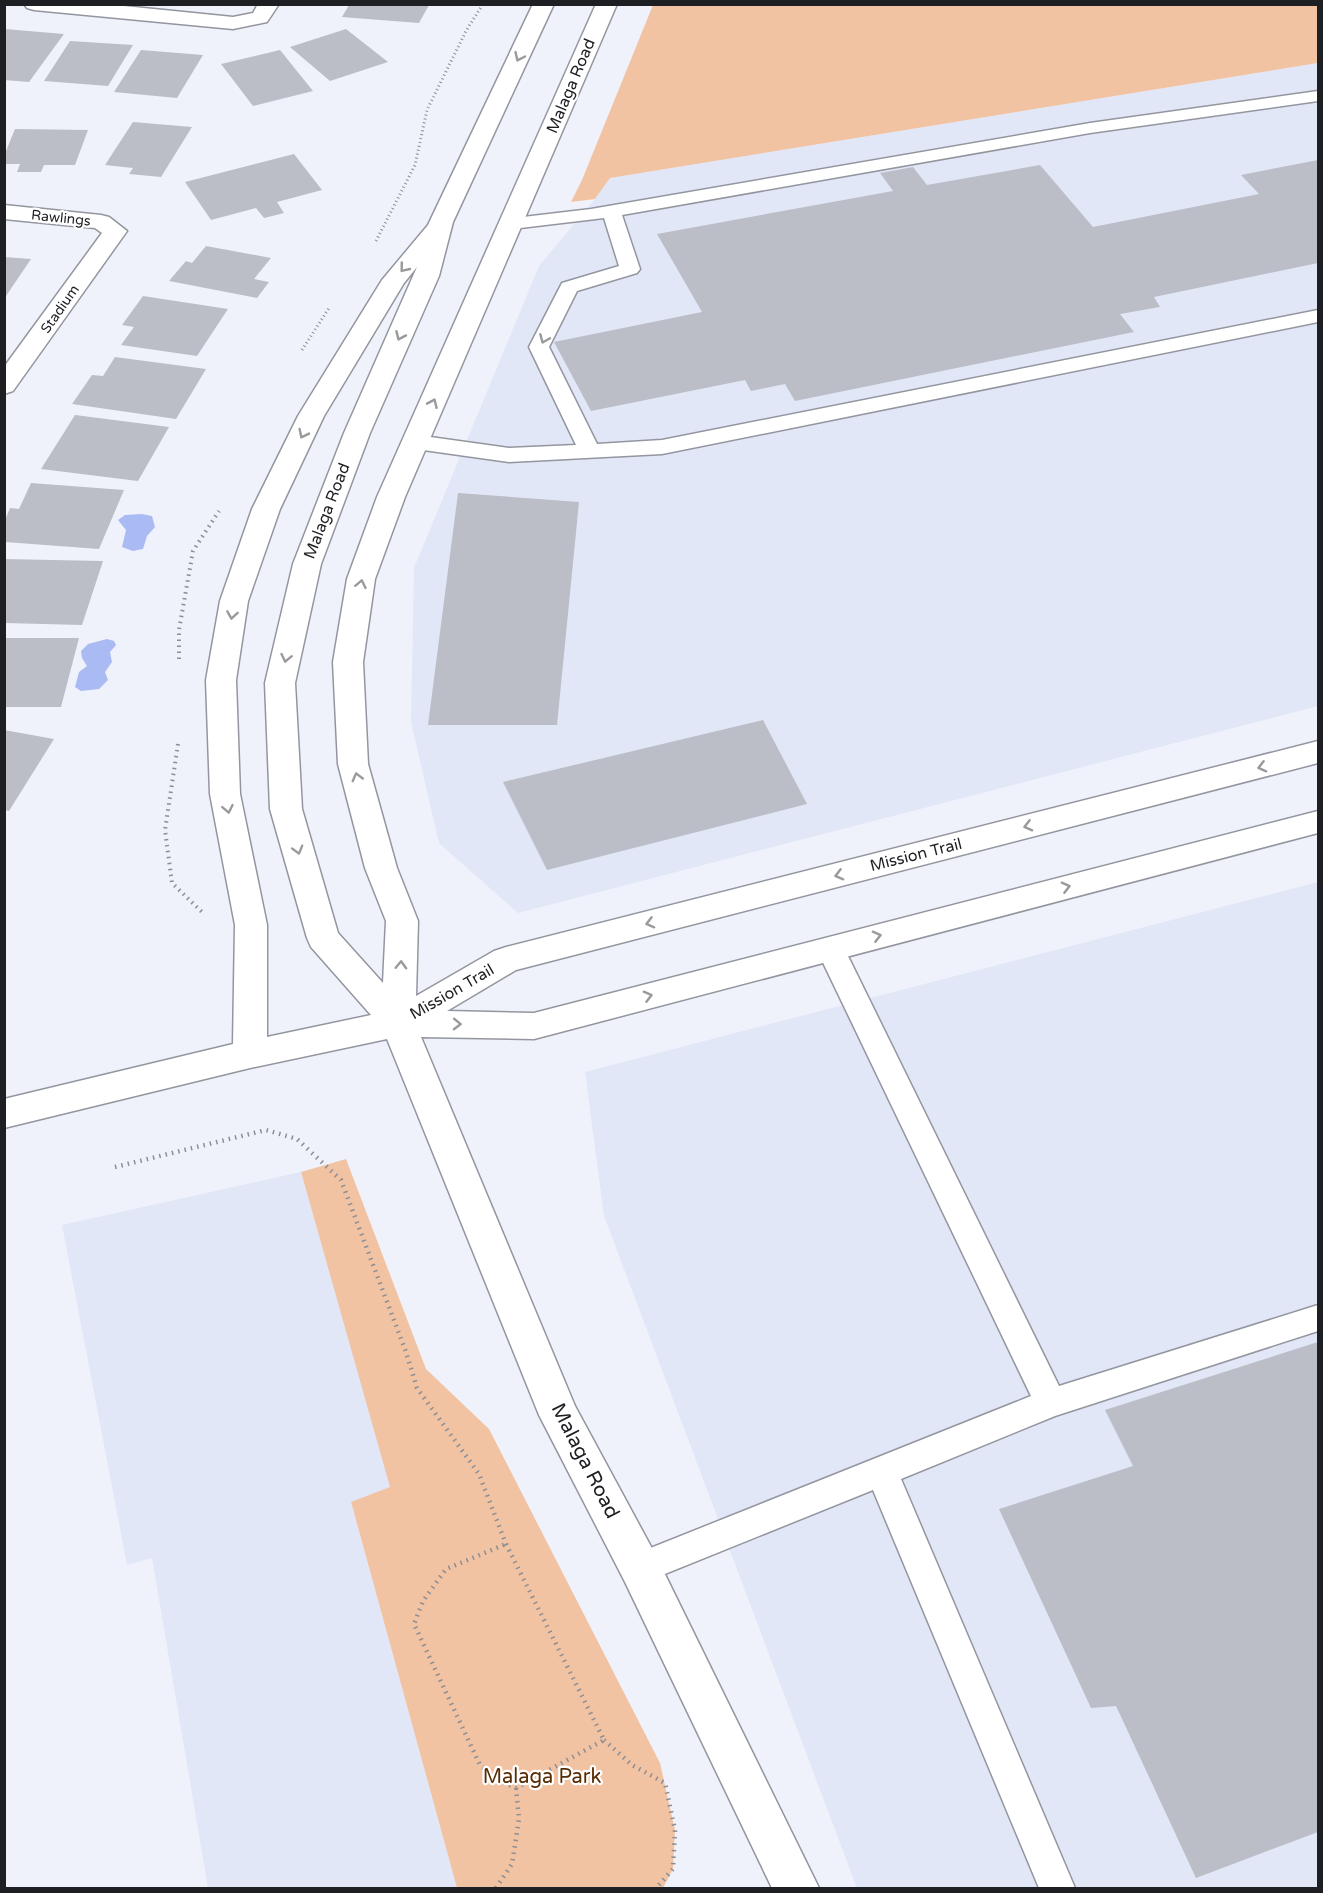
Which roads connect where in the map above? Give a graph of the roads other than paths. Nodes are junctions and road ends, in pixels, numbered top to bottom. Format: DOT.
graph roads {
  1 [pos="34,4"];
  2 [pos="544,4"];
  3 [pos="607,4"];
  4 [pos="265,11"];
  5 [pos="1318,96"];
  6 [pos="4,212"];
  7 [pos="611,212"];
  8 [pos="441,222"];
  9 [pos="512,223"];
  10 [pos="115,231"];
  11 [pos="1318,316"];
  12 [pos="4,386"];
  13 [pos="416,442"];
  14 [pos="590,451"];
  15 [pos="1318,752"];
  16 [pos="1318,822"];
  17 [pos="830,948"];
  18 [pos="398,1023"];
  19 [pos="250,1054"];
  20 [pos="4,1114"];
  21 [pos="1318,1318"];
  22 [pos="1051,1403"];
  23 [pos="881,1470"];
  24 [pos="640,1568"];
  25 [pos="796,1888"];
  26 [pos="1057,1888"];
  1 -- 4 [label="street"];
  2 -- 8 [label="street, Malaga Road, one-way"];
  3 -- 9 [label="street, Malaga Road"];
  5 -- 7 [label="lane"];
  6 -- 10 [label="street, Rawlings"];
  7 -- 9 [label="lane"];
  7 -- 14 [label="lane, one-way"];
  8 -- 18 [label="street, Malaga Road, one-way"];
  8 -- 19 [label="street, one-way"];
  13 -- 9 [label="street, Malaga Road, one-way"];
  10 -- 12 [label="street, Stadium"];
  11 -- 14 [label="lane"];
  13 -- 14 [label="lane"];
  18 -- 13 [label="street, Malaga Road, one-way"];
  15 -- 18 [label="street, Mission Trail, one-way"];
  17 -- 16 [label="street, Mission Trail, one-way"];
  18 -- 17 [label="street, Mission Trail, one-way"];
  17 -- 22 [label="lane"];
  18 -- 19 [label="street"];
  18 -- 24 [label="street, Malaga Road"];
  19 -- 20 [label="street"];
  21 -- 22 [label="lane"];
  22 -- 23 [label="lane"];
  23 -- 24 [label="lane"];
  23 -- 26 [label="lane"];
  24 -- 25 [label="street, Malaga Road"];
}
